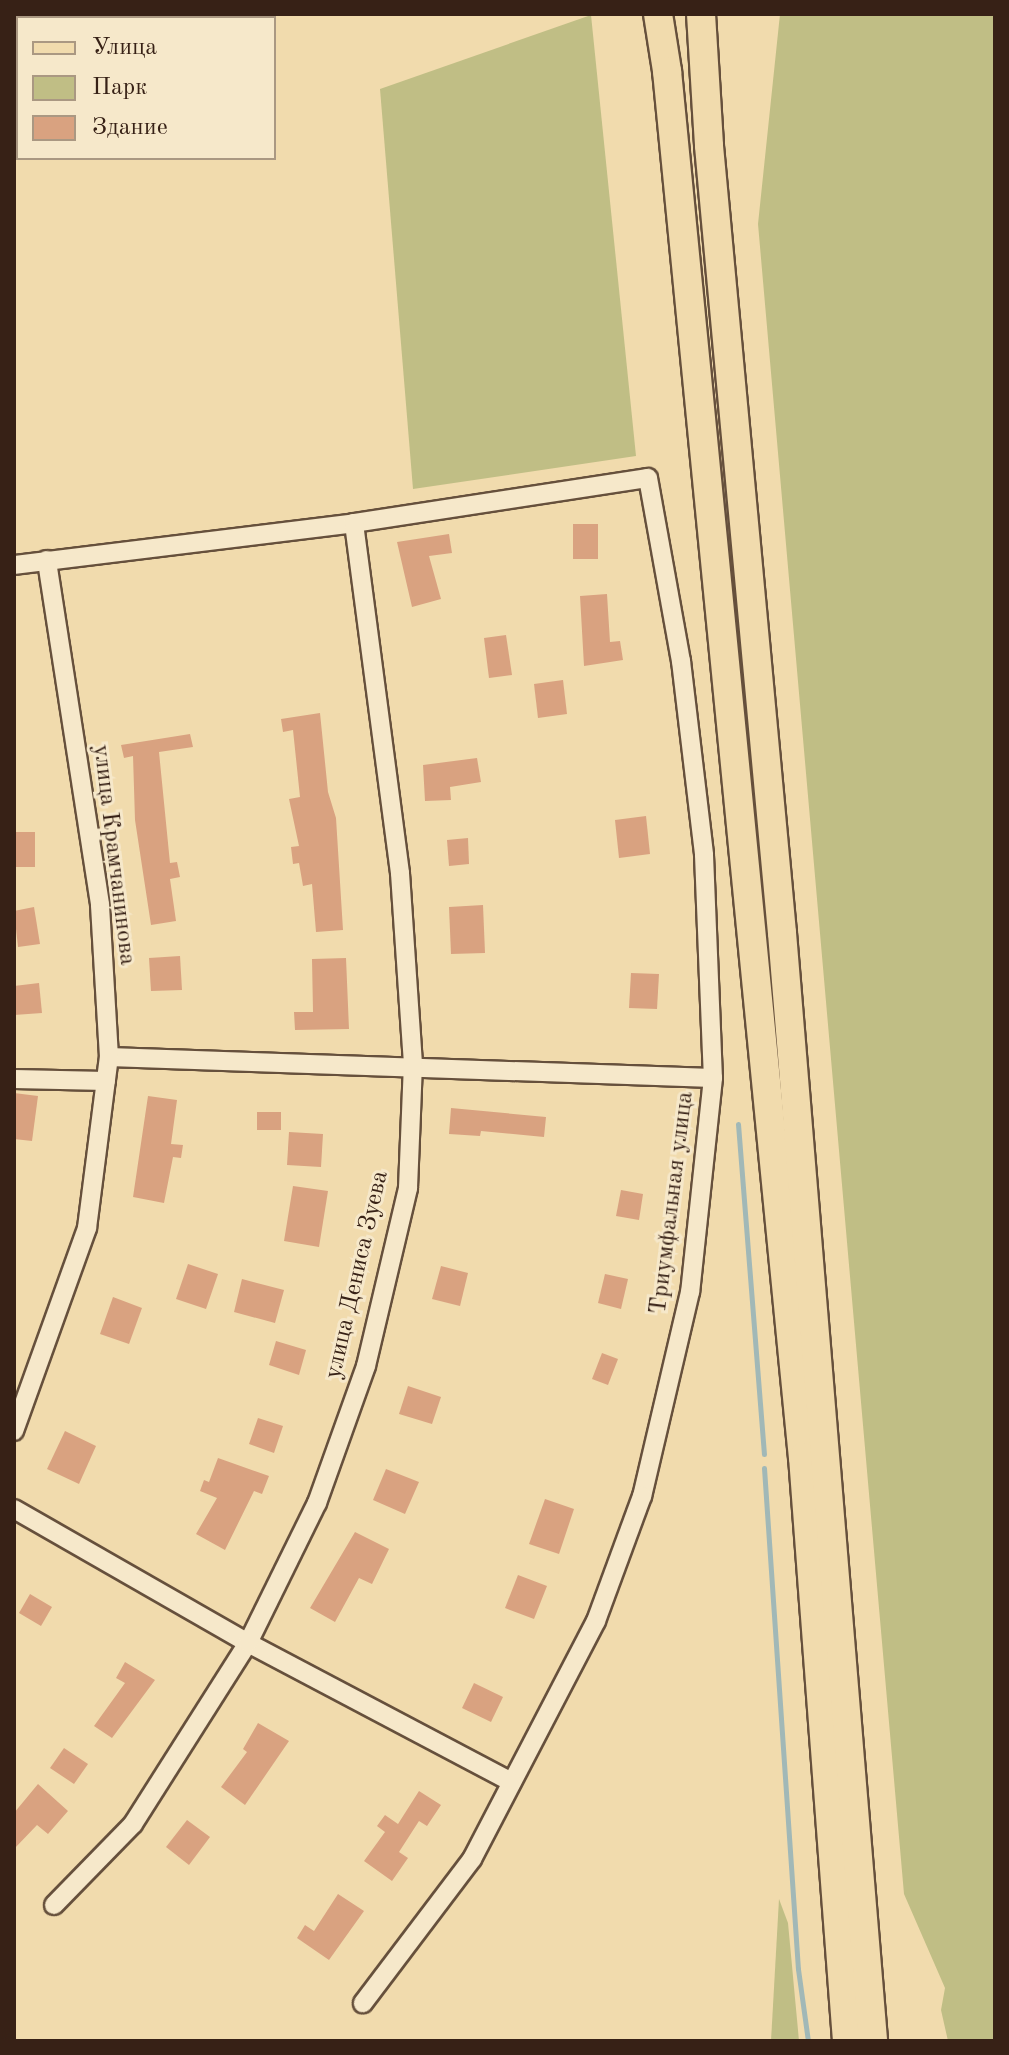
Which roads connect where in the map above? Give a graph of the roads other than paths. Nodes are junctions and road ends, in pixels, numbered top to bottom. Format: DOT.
graph roads {
  1 [pos="658,14"];
  2 [pos="701,14"];
  3 [pos="354,523"];
  4 [pos="47,560"];
  5 [pos="14,565"];
  6 [pos="109,1057"];
  7 [pos="413,1064"];
  8 [pos="713,1078"];
  9 [pos="14,1079"];
  10 [pos="106,1081"];
  11 [pos="14,1431"];
  12 [pos="14,1509"];
  13 [pos="248,1643"];
  14 [pos="512,1782"];
  15 [pos="54,1905"];
  16 [pos="363,2003"];
  17 [pos="847,2041"];
  18 [pos="873,2041"];
  1 -- 17 [label="main road"];
  2 -- 18 [label="main road"];
  3 -- 4 [label="street"];
  3 -- 7 [label="street, улица Дениса Зуева"];
  3 -- 8 [label="street, Триумфальная улица"];
  4 -- 5 [label="street"];
  4 -- 6 [label="street, улица Крамчанинова"];
  6 -- 7 [label="street"];
  6 -- 10 [label="street, улица Крамчанинова"];
  7 -- 8 [label="street"];
  7 -- 13 [label="street, улица Дениса Зуева"];
  8 -- 14 [label="street, Триумфальная улица"];
  9 -- 10 [label="street"];
  10 -- 11 [label="street, улица Крамчанинова"];
  12 -- 13 [label="street"];
  13 -- 14 [label="street"];
  13 -- 15 [label="street, улица Дениса Зуева"];
  14 -- 16 [label="street, Триумфальная улица"];
}
